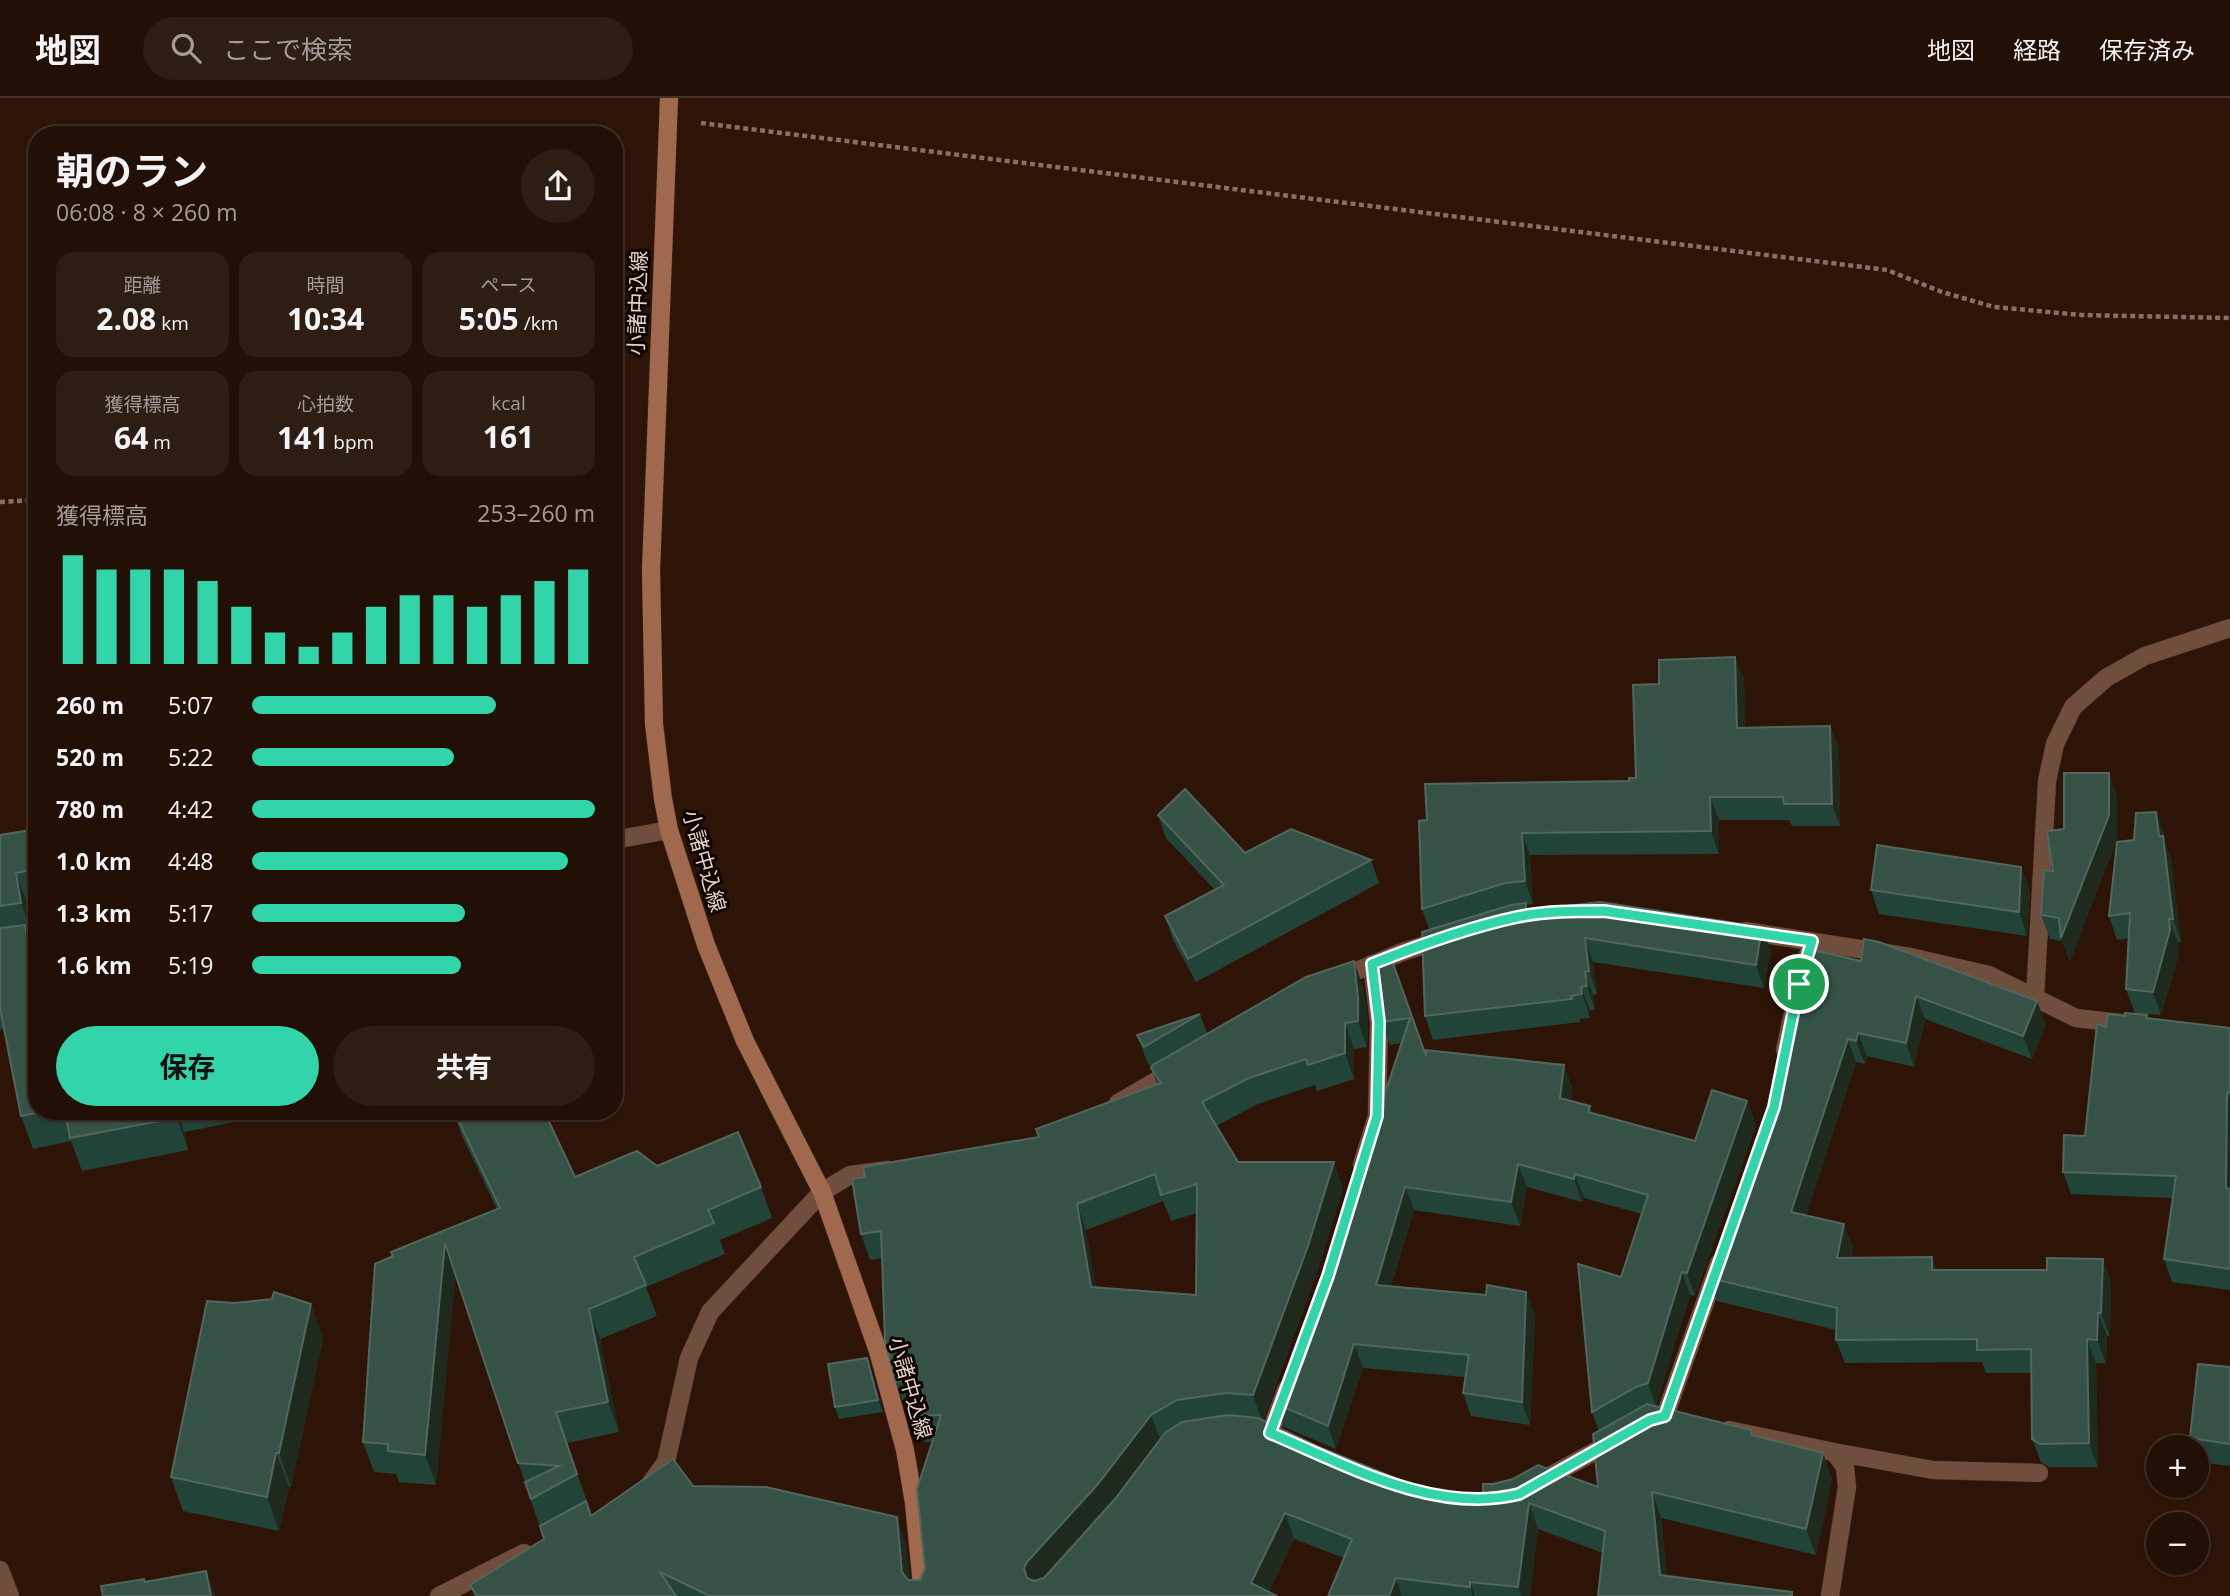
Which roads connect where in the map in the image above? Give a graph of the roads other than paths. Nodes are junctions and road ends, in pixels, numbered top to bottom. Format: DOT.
graph roads {
  1 [pos="669,98"];
  2 [pos="2230,628"];
  3 [pos="669,830"];
  4 [pos="623,838"];
  5 [pos="1734,930"];
  6 [pos="1467,932"];
  7 [pos="1812,941"];
  8 [pos="28,947"];
  9 [pos="0,952"];
  10 [pos="1372,964"];
  11 [pos="1318,988"];
  12 [pos="2035,998"];
  13 [pos="2140,1025"];
  14 [pos="1190,1061"];
  15 [pos="1782,1066"];
  16 [pos="1107,1109"];
  17 [pos="901,1168"];
  18 [pos="1357,1182"];
  19 [pos="822,1192"];
  20 [pos="1724,1248"];
  21 [pos="1294,1368"];
  22 [pos="1664,1418"];
  23 [pos="1717,1427"];
  24 [pos="1248,1431"];
  25 [pos="1628,1433"];
  26 [pos="1834,1452"];
  27 [pos="2039,1473"];
  28 [pos="638,1491"];
  29 [pos="1519,1494"];
  30 [pos="541,1544"];
  31 [pos="0,1570"];
  32 [pos="10,1596"];
  33 [pos="439,1596"];
  34 [pos="923,1596"];
  35 [pos="1830,1596"];
  1 -- 3 [label="main road, 小諸中込線"];
  2 -- 12 [label="street"];
  3 -- 4 [label="street"];
  3 -- 19 [label="main road, 小諸中込線"];
  5 -- 7 [label="street"];
  6 -- 10 [label="street"];
  7 -- 12 [label="street"];
  7 -- 15 [label="street"];
  8 -- 9 [label="street"];
  10 -- 11 [label="street"];
  10 -- 18 [label="street"];
  12 -- 13 [label="street"];
  14 -- 16 [label="street"];
  17 -- 19 [label="street"];
  19 -- 28 [label="street"];
  19 -- 34 [label="main road, 小諸中込線"];
  20 -- 22 [label="street"];
  21 -- 24 [label="street"];
  23 -- 26 [label="street"];
  25 -- 29 [label="street"];
  26 -- 27 [label="street"];
  26 -- 35 [label="street"];
  30 -- 33 [label="street"];
  31 -- 32 [label="street"];
}
